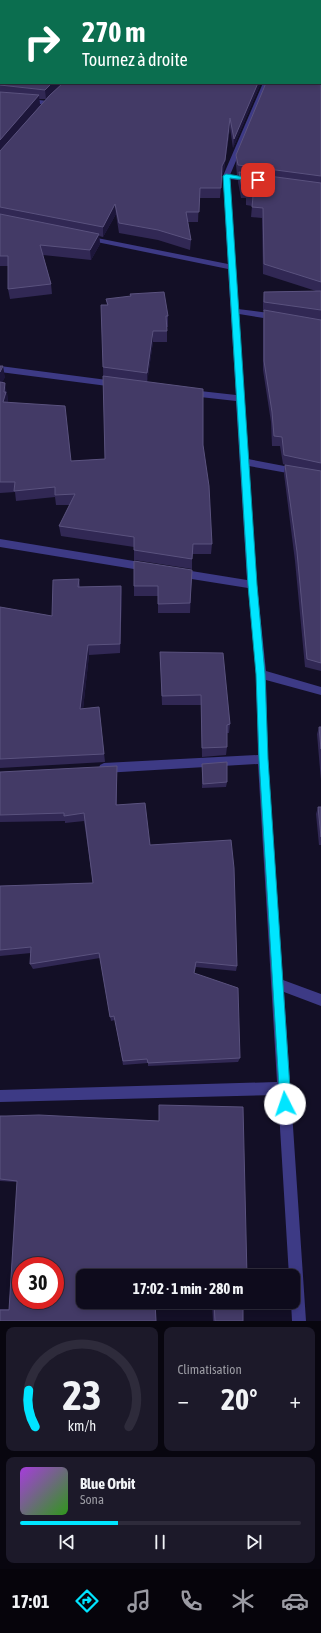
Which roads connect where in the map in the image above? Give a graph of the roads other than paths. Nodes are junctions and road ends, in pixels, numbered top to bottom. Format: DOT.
graph roads {
  1 [pos="266,84"];
  2 [pos="0,98"];
  3 [pos="48,103"];
  4 [pos="226,176"];
  5 [pos="258,180"];
  6 [pos="77,236"];
  7 [pos="232,267"];
  8 [pos="235,310"];
  9 [pos="282,318"];
  10 [pos="0,369"];
  11 [pos="127,386"];
  12 [pos="180,392"];
  13 [pos="240,398"];
  14 [pos="245,462"];
  15 [pos="321,476"];
  16 [pos="0,543"];
  17 [pos="252,585"];
  18 [pos="261,674"];
  19 [pos="321,691"];
  20 [pos="263,759"];
  21 [pos="96,768"];
  22 [pos="278,984"];
  23 [pos="321,1000"];
  24 [pos="284,1088"];
  25 [pos="0,1096"];
  26 [pos="299,1321"];
  1 -- 4 [label="street"];
  2 -- 3 [label="street"];
  4 -- 5 [label="street"];
  4 -- 7 [label="street"];
  6 -- 7 [label="street"];
  7 -- 8 [label="street"];
  8 -- 9 [label="street"];
  8 -- 13 [label="street"];
  10 -- 11 [label="street"];
  12 -- 13 [label="street"];
  13 -- 14 [label="street"];
  14 -- 15 [label="street"];
  14 -- 17 [label="street"];
  16 -- 17 [label="street"];
  17 -- 18 [label="street"];
  18 -- 19 [label="street"];
  18 -- 20 [label="street"];
  20 -- 21 [label="street"];
  20 -- 22 [label="street"];
  22 -- 23 [label="street"];
  22 -- 24 [label="street"];
  24 -- 25 [label="street"];
  24 -- 26 [label="street"];
}
